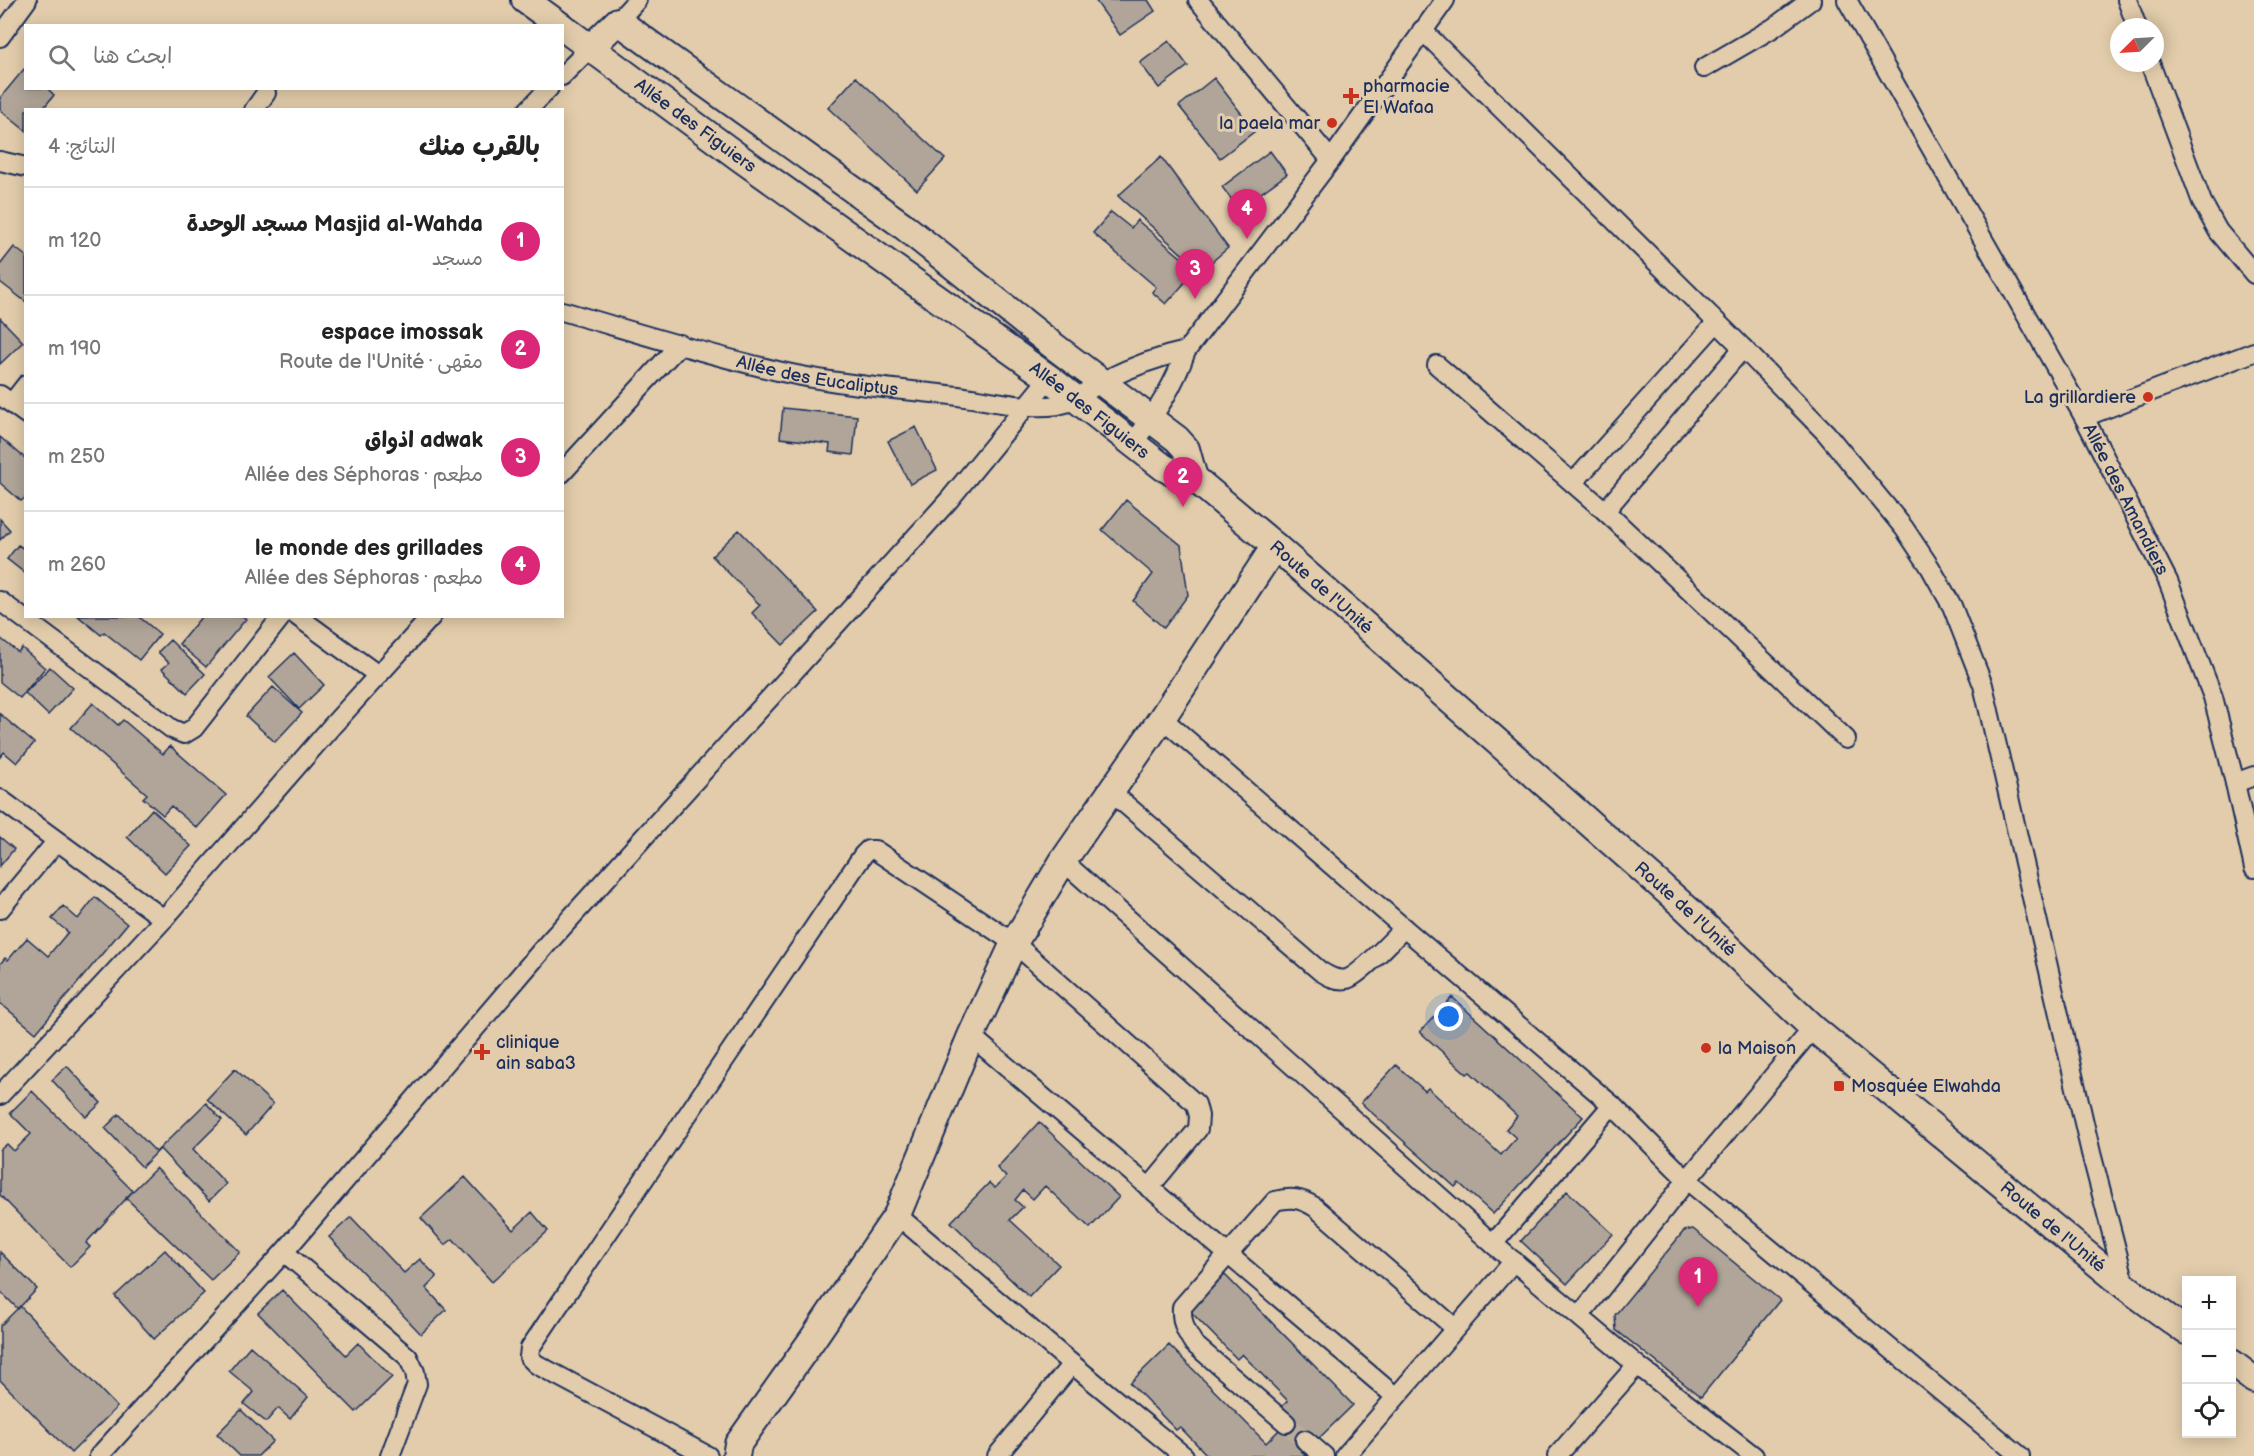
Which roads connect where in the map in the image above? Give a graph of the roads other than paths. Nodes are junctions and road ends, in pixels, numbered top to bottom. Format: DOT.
graph roads {
  1 [pos="27,0"];
  2 [pos="525,0"];
  3 [pos="637,0"];
  4 [pos="1198,0"];
  5 [pos="1445,0"];
  6 [pos="1811,0"];
  7 [pos="1847,0"];
  8 [pos="2127,0"];
  9 [pos="2134,18"];
  10 [pos="618,21"];
  11 [pos="559,24"];
  12 [pos="564,27"];
  13 [pos="1422,30"];
  14 [pos="0,37"];
  15 [pos="591,47"];
  16 [pos="1704,68"];
  17 [pos="2153,72"];
  18 [pos="564,74"];
  19 [pos="547,90"];
  20 [pos="266,93"];
  21 [pos="255,108"];
  22 [pos="530,108"];
  23 [pos="1331,160"];
  24 [pos="0,161"];
  25 [pos="24,167"];
  26 [pos="2254,274"];
  27 [pos="564,312"];
  28 [pos="1716,323"];
  29 [pos="680,345"];
  30 [pos="1743,348"];
  31 [pos="1186,351"];
  32 [pos="2254,352"];
  33 [pos="1437,365"];
  34 [pos="1049,378"];
  35 [pos="1101,382"];
  36 [pos="24,388"];
  37 [pos="1077,400"];
  38 [pos="12,404"];
  39 [pos="1026,406"];
  40 [pos="2084,417"];
  41 [pos="1151,420"];
  42 [pos="1133,443"];
  43 [pos="564,471"];
  44 [pos="1194,478"];
  45 [pos="1573,483"];
  46 [pos="1605,511"];
  47 [pos="1275,546"];
  48 [pos="0,601"];
  49 [pos="280,618"];
  50 [pos="300,618"];
  51 [pos="430,618"];
  52 [pos="378,675"];
  53 [pos="1162,718"];
  54 [pos="1845,739"];
  55 [pos="2254,776"];
  56 [pos="2235,783"];
  57 [pos="1111,792"];
  58 [pos="0,800"];
  59 [pos="56,842"];
  60 [pos="1063,861"];
  61 [pos="2254,868"];
  62 [pos="0,909"];
  63 [pos="164,919"];
  64 [pos="1404,928"];
  65 [pos="1014,943"];
  66 [pos="1813,1028"];
  67 [pos="971,1036"];
  68 [pos="0,1095"];
  69 [pos="1612,1105"];
  70 [pos="1688,1180"];
  71 [pos="1149,1188"];
  72 [pos="897,1215"];
  73 [pos="1493,1244"];
  74 [pos="284,1252"];
  75 [pos="1228,1254"];
  76 [pos="1514,1261"];
  77 [pos="2126,1287"];
  78 [pos="1580,1315"];
  79 [pos="1455,1328"];
  80 [pos="2186,1330"];
  81 [pos="1072,1364"];
  82 [pos="1637,1365"];
  83 [pos="2236,1367"];
  84 [pos="2254,1380"];
  85 [pos="1396,1397"];
  86 [pos="1286,1423"];
  87 [pos="1305,1440"];
  88 [pos="730,1452"];
  89 [pos="99,1456"];
  90 [pos="390,1456"];
  91 [pos="708,1456"];
  92 [pos="997,1456"];
  93 [pos="1184,1456"];
  94 [pos="1324,1456"];
  95 [pos="1345,1456"];
  96 [pos="1557,1456"];
  97 [pos="1754,1456"];
  98 [pos="2020,1456"];
  1 -- 14 [label="street"];
  2 -- 11 [label="street, Allée des Figuiers"];
  3 -- 10 [label="street"];
  4 -- 23 [label="street"];
  5 -- 13 [label="street"];
  6 -- 16 [label="street"];
  7 -- 40 [label="street, Allée des Amandiers"];
  8 -- 9 [label="street"];
  10 -- 15 [label="street"];
  10 -- 35 [label="street, Allée des Figuiers"];
  12 -- 15 [label="street, Allée des Figuiers"];
  13 -- 23 [label="street"];
  13 -- 28 [label="street"];
  15 -- 18 [label="street"];
  15 -- 34 [label="street, Allée des Figuiers"];
  17 -- 26 [label="street"];
  19 -- 22 [label="street"];
  20 -- 21 [label="street"];
  23 -- 31 [label="street"];
  24 -- 25 [label="street"];
  27 -- 29 [label="street, Allée des Eucaliptus"];
  28 -- 30 [label="street"];
  28 -- 45 [label="street"];
  29 -- 39 [label="street, Allée des Eucaliptus"];
  29 -- 43 [label="street"];
  30 -- 46 [label="street"];
  30 -- 77 [label="street"];
  31 -- 35 [label="street"];
  31 -- 41 [label="street"];
  32 -- 40 [label="street"];
  33 -- 45 [label="street"];
  34 -- 37 [label="street, Allée des Figuiers"];
  34 -- 39 [label="street"];
  35 -- 37 [label="street"];
  35 -- 41 [label="street, Allée des Figuiers"];
  36 -- 38 [label="street"];
  37 -- 39 [label="street, Allée des Eucaliptus"];
  37 -- 42 [label="street, Allée des Figuiers"];
  39 -- 74 [label="street"];
  40 -- 56 [label="street, Allée des Amandiers"];
  41 -- 42 [label="street"];
  41 -- 44 [label="street, Allée des Figuiers"];
  42 -- 44 [label="street, Allée des Figuiers"];
  44 -- 47 [label="street, Route de l'Unité"];
  45 -- 46 [label="street"];
  46 -- 54 [label="street"];
  47 -- 53 [label="street"];
  47 -- 66 [label="street, Route de l'Unité"];
  48 -- 49 [label="street"];
  50 -- 52 [label="street"];
  51 -- 52 [label="street"];
  52 -- 63 [label="street"];
  53 -- 57 [label="street"];
  53 -- 64 [label="street"];
  55 -- 56 [label="street"];
  56 -- 61 [label="street, Allée des Amandiers"];
  57 -- 60 [label="street"];
  57 -- 64 [label="street"];
  58 -- 59 [label="street"];
  59 -- 62 [label="street"];
  59 -- 63 [label="street"];
  60 -- 65 [label="street"];
  60 -- 73 [label="street"];
  63 -- 68 [label="street"];
  64 -- 69 [label="street"];
  65 -- 67 [label="street"];
  65 -- 71 [label="street"];
  65 -- 91 [label="street"];
  66 -- 70 [label="street"];
  66 -- 77 [label="street, Route de l'Unité"];
  67 -- 71 [label="street"];
  67 -- 72 [label="street"];
  69 -- 70 [label="street"];
  69 -- 73 [label="street"];
  70 -- 78 [label="street"];
  70 -- 98 [label="street"];
  71 -- 75 [label="street"];
  72 -- 81 [label="street"];
  72 -- 88 [label="street"];
  73 -- 76 [label="street"];
  74 -- 89 [label="street"];
  74 -- 90 [label="street"];
  75 -- 79 [label="street"];
  75 -- 85 [label="street"];
  75 -- 86 [label="street"];
  76 -- 78 [label="street"];
  76 -- 79 [label="street"];
  77 -- 80 [label="street, Route de l'Unité"];
  78 -- 82 [label="street"];
  79 -- 85 [label="street"];
  81 -- 92 [label="street"];
  81 -- 93 [label="street"];
  82 -- 96 [label="street"];
  82 -- 97 [label="street"];
  83 -- 84 [label="street"];
  85 -- 95 [label="street"];
  87 -- 94 [label="street"];
}
